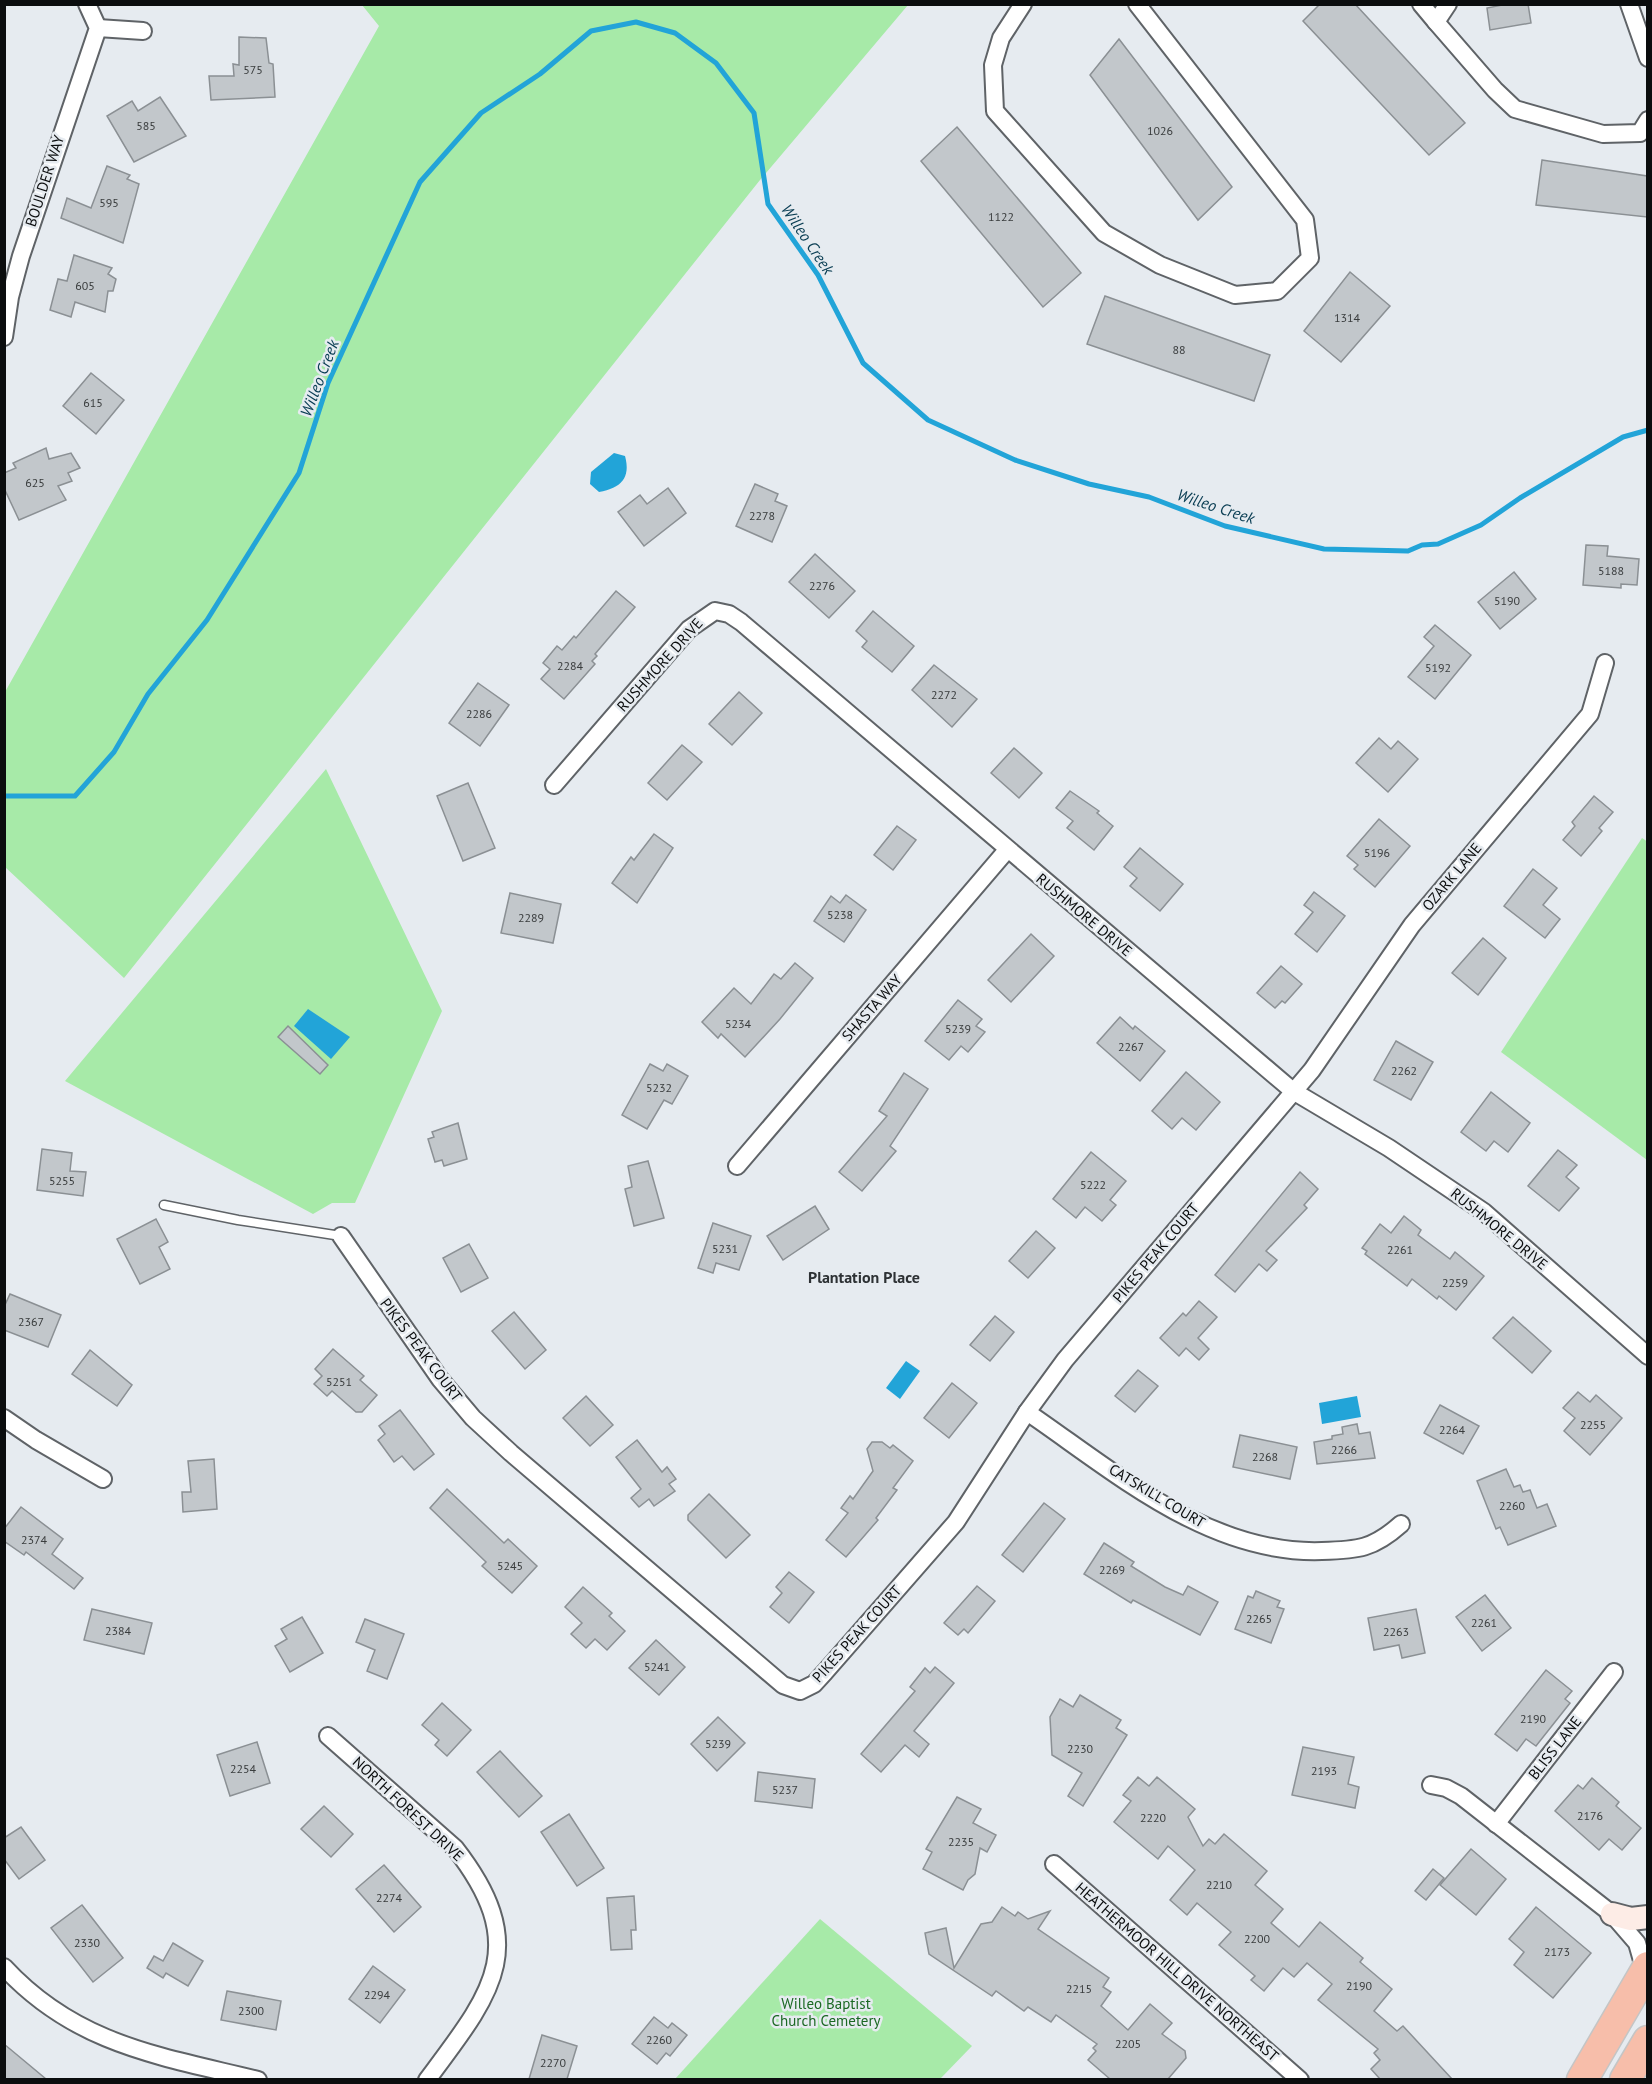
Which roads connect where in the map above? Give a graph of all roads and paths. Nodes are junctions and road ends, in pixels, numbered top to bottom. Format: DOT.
graph roads {
  1 [pos="87,4"];
  2 [pos="1023,4"];
  3 [pos="1137,4"];
  4 [pos="1420,4"];
  5 [pos="1448,4"];
  6 [pos="1629,4"];
  7 [pos="1436,22"];
  8 [pos="98,28"];
  9 [pos="142,31"];
  10 [pos="1647,58"];
  11 [pos="1647,120"];
  12 [pos="4,337"];
  13 [pos="1605,663"];
  14 [pos="554,785"];
  15 [pos="1007,850"];
  16 [pos="1293,1091"];
  17 [pos="737,1166"];
  18 [pos="164,1205"];
  19 [pos="341,1236"];
  20 [pos="1647,1356"];
  21 [pos="1027,1412"];
  22 [pos="4,1418"];
  23 [pos="103,1479"];
  24 [pos="1401,1524"];
  25 [pos="1614,1672"];
  26 [pos="328,1736"];
  27 [pos="1431,1785"];
  28 [pos="1496,1824"];
  29 [pos="1054,1864"];
  30 [pos="1612,1914"];
  31 [pos="1647,1917"];
  32 [pos="4,1967"];
  33 [pos="1646,1969"];
  34 [pos="1647,2041"];
  35 [pos="258,2079"];
  36 [pos="427,2079"];
  37 [pos="1300,2079"];
  38 [pos="1582,2079"];
  39 [pos="1625,2079"];
  1 -- 8 [label="street"];
  2 -- 3 [label="street"];
  4 -- 7 [label="street"];
  5 -- 7 [label="street"];
  6 -- 10 [label="street"];
  7 -- 11 [label="street"];
  8 -- 9 [label="street"];
  8 -- 12 [label="street, BOULDER WAY"];
  13 -- 16 [label="street, OZARK LANE"];
  14 -- 15 [label="street, RUSHMORE DRIVE"];
  15 -- 16 [label="street, RUSHMORE DRIVE"];
  15 -- 17 [label="street, SHASTA WAY"];
  16 -- 20 [label="street, RUSHMORE DRIVE"];
  16 -- 21 [label="street, PIKES PEAK COURT"];
  18 -- 19 [label="lane"];
  19 -- 21 [label="street, PIKES PEAK COURT"];
  21 -- 24 [label="street, CATSKILL COURT"];
  22 -- 23 [label="street"];
  25 -- 28 [label="street, BLISS LANE"];
  26 -- 36 [label="street, NORTH FOREST DRIVE"];
  27 -- 28 [label="street"];
  28 -- 30 [label="street"];
  29 -- 37 [label="street, HEATHERMOOR HILL DRIVE NORTHEAST"];
  30 -- 31 [label="street"];
  30 -- 33 [label="street"];
  32 -- 35 [label="street"];
  33 -- 38 [label="highway"];
  34 -- 39 [label="highway"];
}
